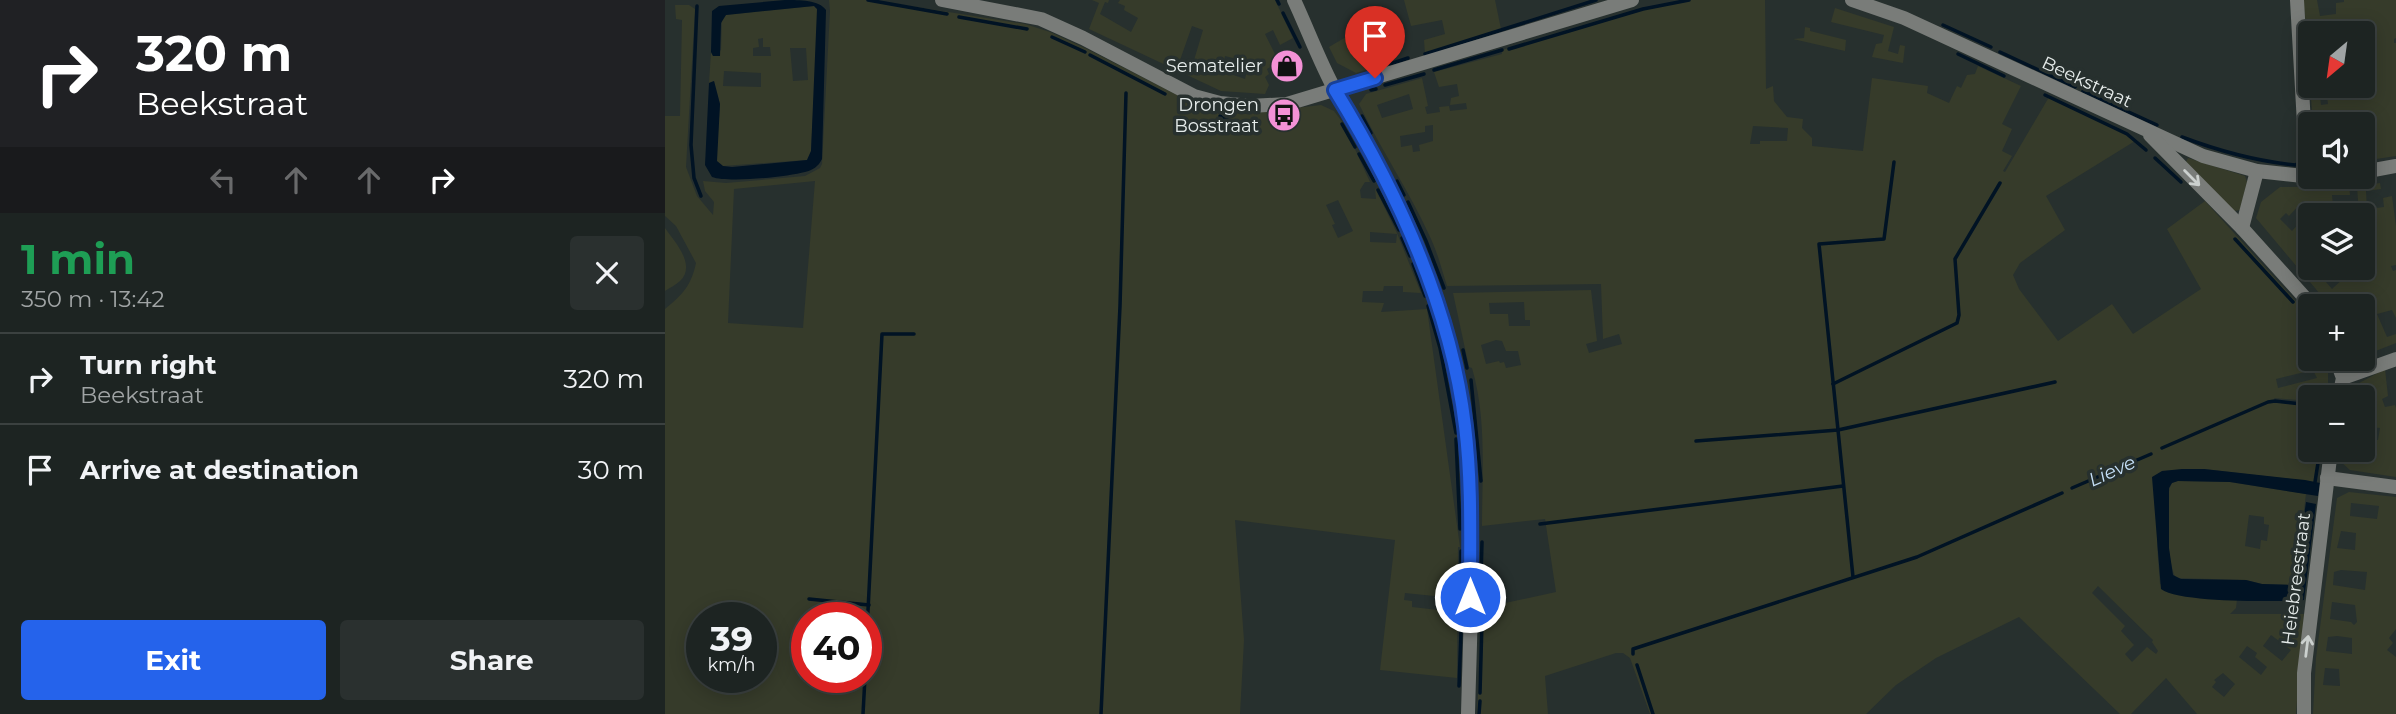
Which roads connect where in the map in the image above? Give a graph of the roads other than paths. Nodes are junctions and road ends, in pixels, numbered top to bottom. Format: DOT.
graph roads {
  1 [pos="942,0"];
  2 [pos="1294,0"];
  3 [pos="1632,0"];
  4 [pos="1851,0"];
  5 [pos="2297,0"];
  6 [pos="1335,90"];
  7 [pos="2305,112"];
  8 [pos="2144,129"];
  9 [pos="2396,166"];
  10 [pos="2375,170"];
  11 [pos="2257,171"];
  12 [pos="2298,176"];
  13 [pos="2242,228"];
  14 [pos="2300,294"];
  15 [pos="2396,359"];
  16 [pos="2340,371"];
  17 [pos="2343,378"];
  18 [pos="2342,385"];
  19 [pos="2329,462"];
  20 [pos="2327,478"];
  21 [pos="2396,486"];
  22 [pos="1468,714"];
  23 [pos="2304,714"];
  1 -- 6 [label="street"];
  2 -- 6 [label="street"];
  3 -- 6 [label="street"];
  4 -- 8 [label="street, Beekstraat"];
  5 -- 7 [label="street"];
  6 -- 22 [label="street"];
  8 -- 11 [label="street, Beekstraat"];
  8 -- 13 [label="street, one-way"];
  9 -- 10 [label="street"];
  11 -- 12 [label="street, Beekstraat"];
  11 -- 13 [label="street"];
  13 -- 14 [label="street"];
  15 -- 17 [label="street"];
  16 -- 17 [label="street"];
  17 -- 18 [label="street"];
  19 -- 20 [label="street, Heiebreestraat"];
  20 -- 21 [label="street"];
  23 -- 20 [label="street, Heiebreestraat, one-way"];
}
